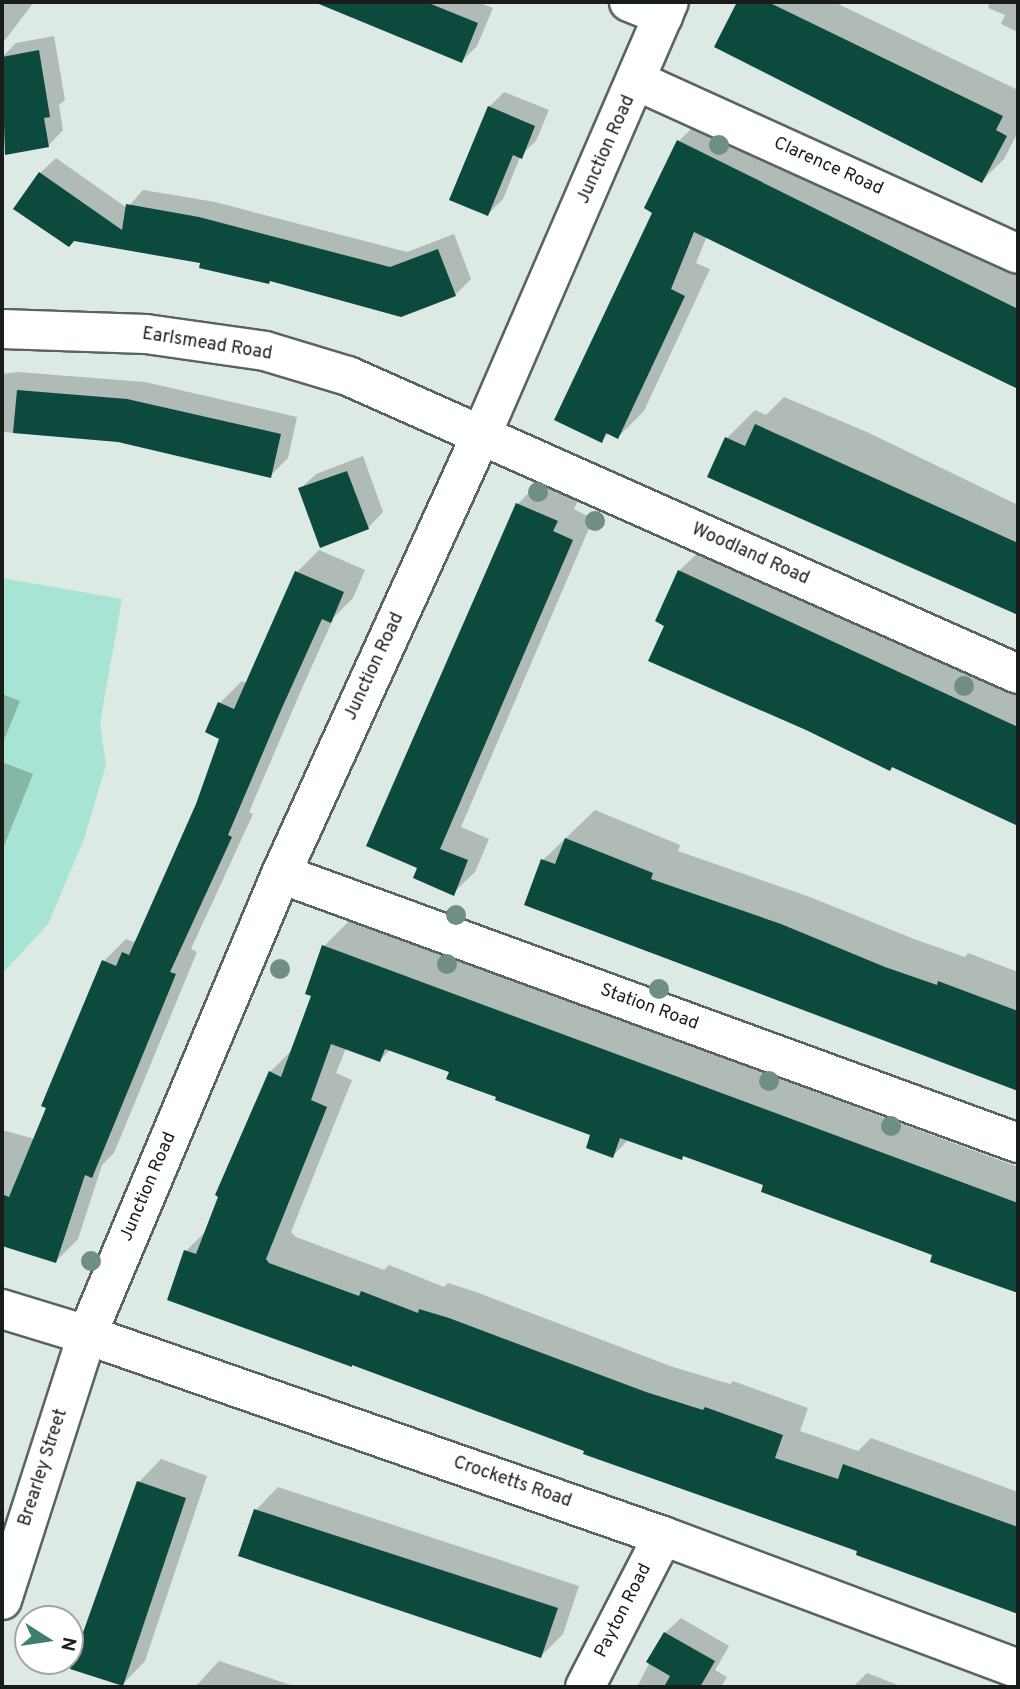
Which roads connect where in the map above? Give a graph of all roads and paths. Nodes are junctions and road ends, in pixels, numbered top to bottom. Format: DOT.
graph roads {
  1 [pos="654,6"];
  2 [pos="637,80"];
  3 [pos="1018,254"];
  4 [pos="2,329"];
  5 [pos="481,436"];
  6 [pos="1018,674"];
  7 [pos="281,874"];
  8 [pos="1018,1143"];
  9 [pos="2,1309"];
  10 [pos="87,1335"];
  11 [pos="663,1536"];
  12 [pos="2,1600"];
  13 [pos="1018,1669"];
  14 [pos="585,1687"];
  1 -- 2 [label="street, Junction Road"];
  2 -- 3 [label="street, Clarence Road"];
  2 -- 5 [label="street, Junction Road"];
  4 -- 5 [label="street, Earlsmead Road"];
  5 -- 6 [label="street, Woodland Road"];
  5 -- 7 [label="street, Junction Road"];
  7 -- 8 [label="street, Station Road"];
  7 -- 10 [label="street, Junction Road"];
  9 -- 10 [label="street, Crocketts Road"];
  10 -- 11 [label="street, Crocketts Road"];
  10 -- 12 [label="street, Brearley Street"];
  11 -- 13 [label="street, Crocketts Road"];
  11 -- 14 [label="street, Payton Road"];
}
